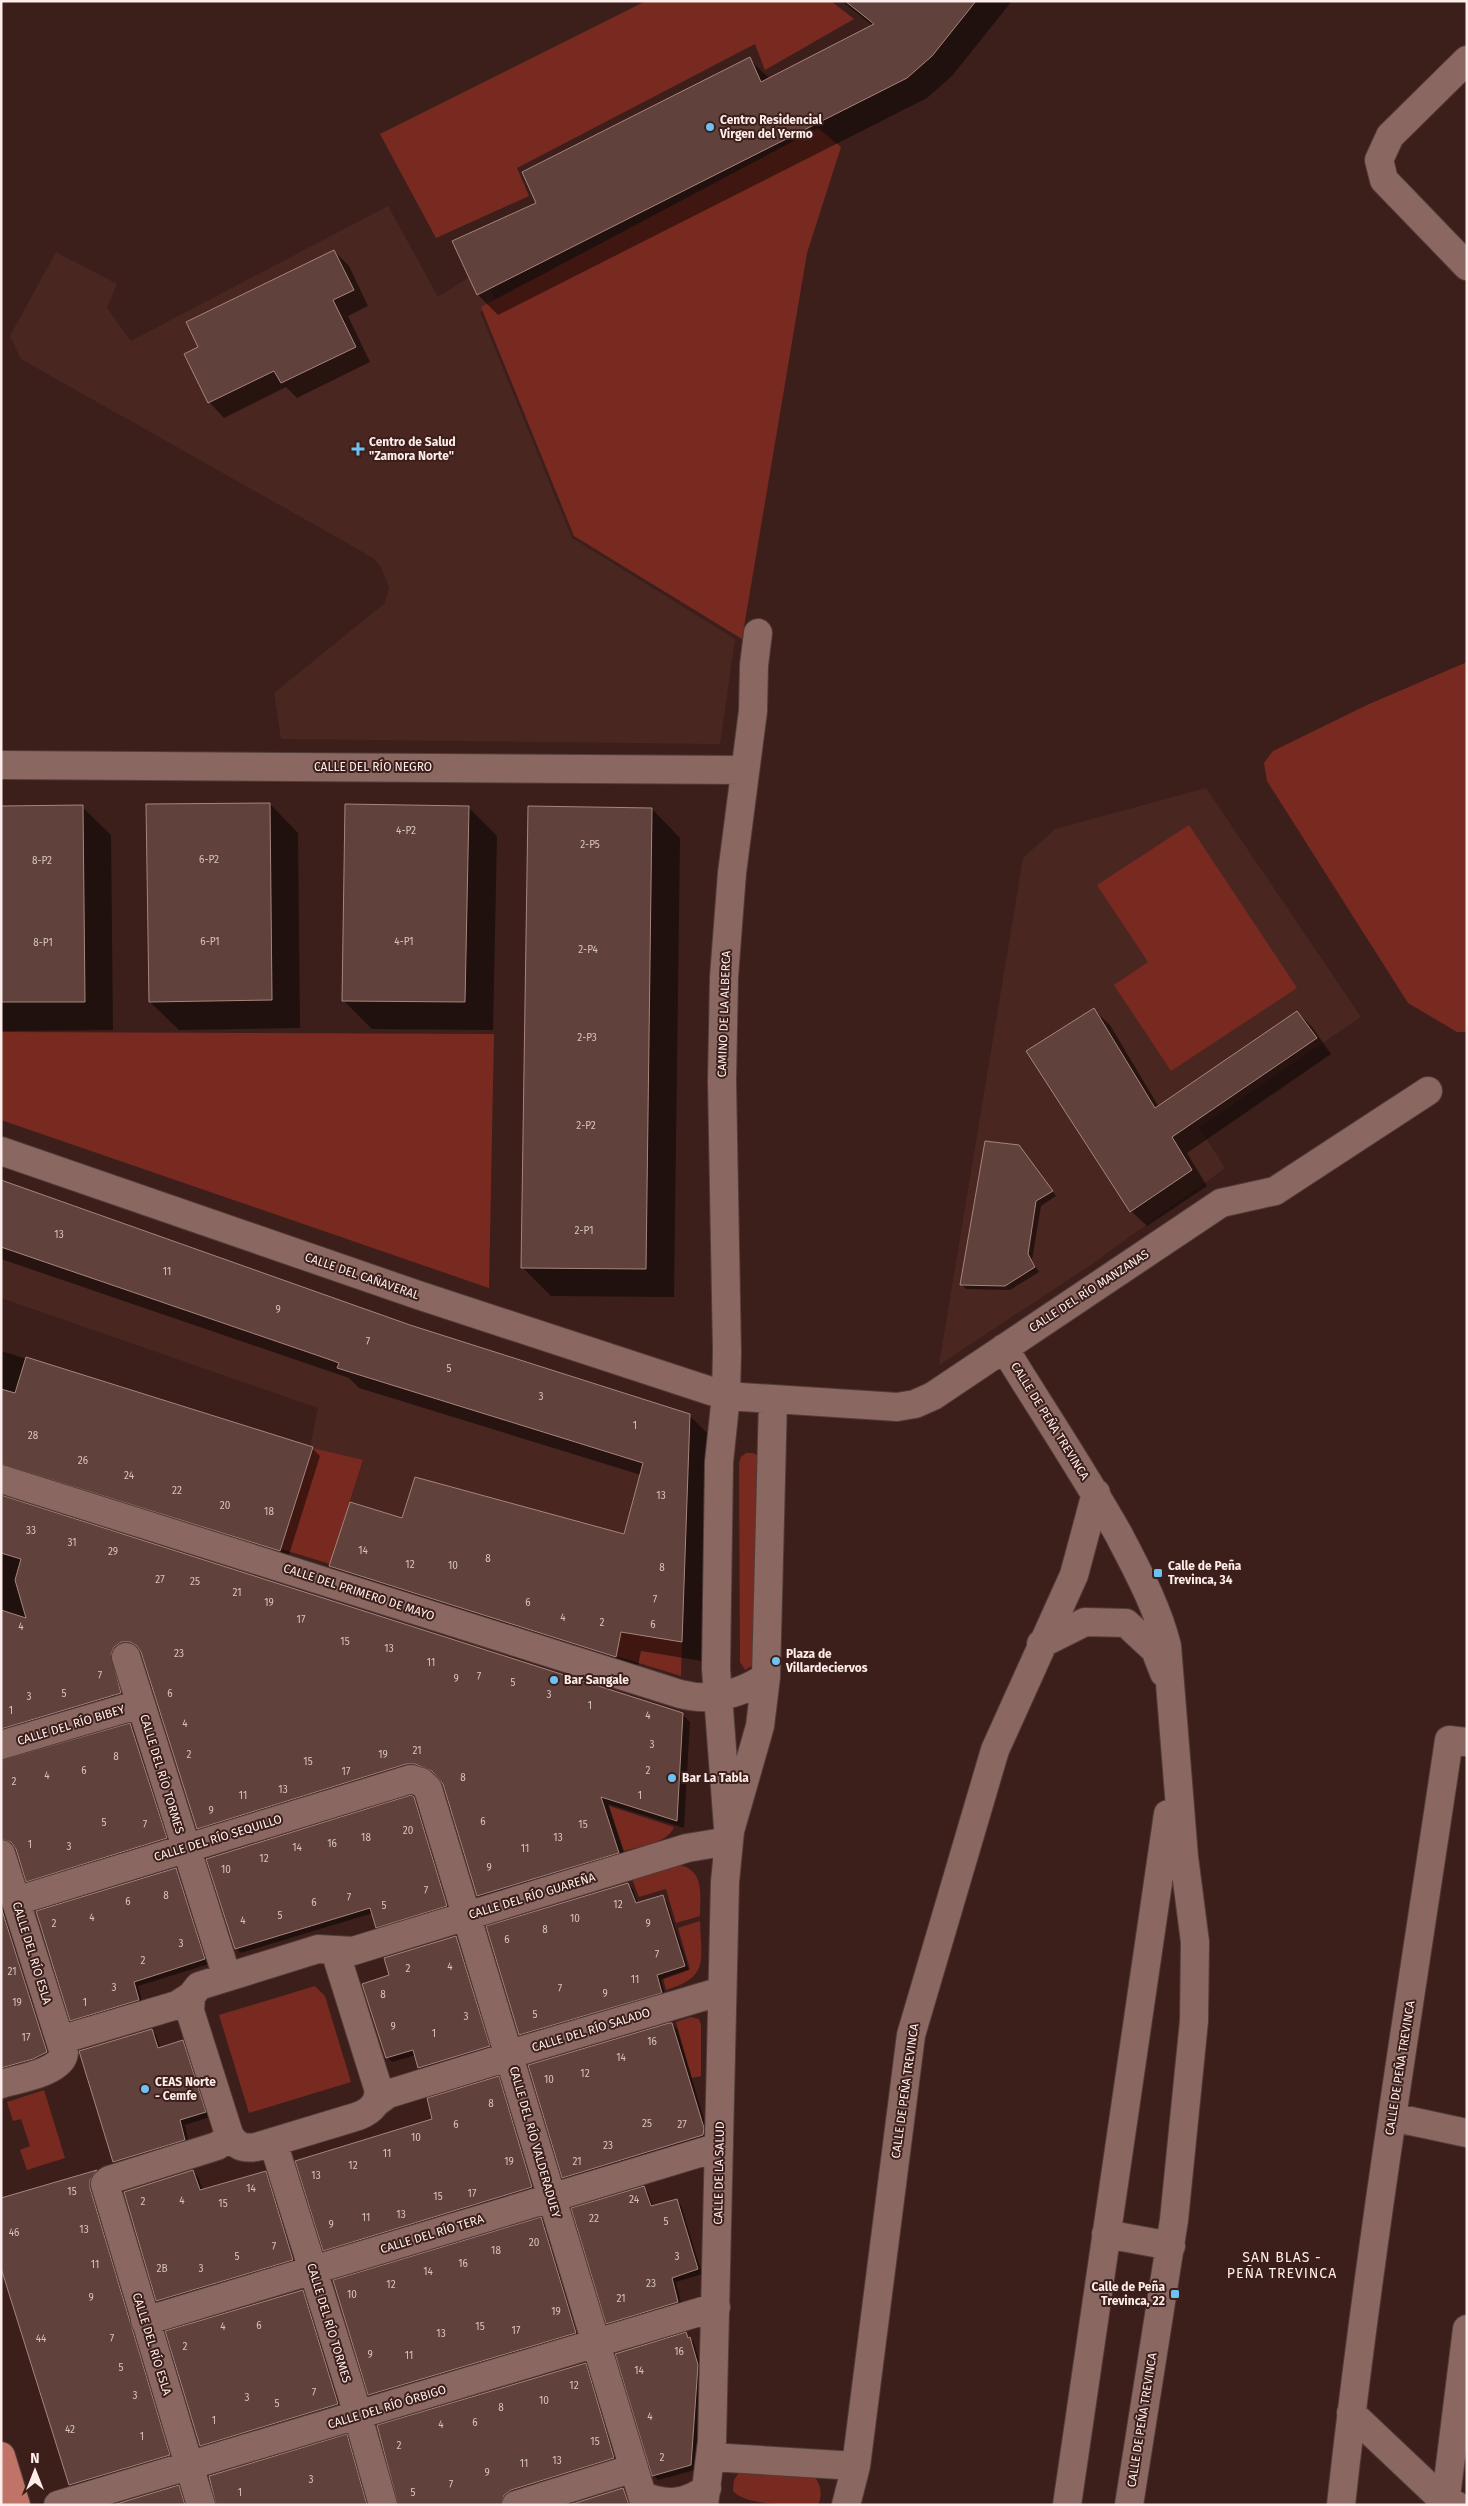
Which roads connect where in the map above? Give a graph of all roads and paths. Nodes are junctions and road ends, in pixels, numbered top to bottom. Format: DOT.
graph roads {
  1 [pos="1467,60"];
  2 [pos="1467,266"];
  3 [pos="758,633"];
  4 [pos="1,764"];
  5 [pos="745,770"];
  6 [pos="1428,1091"];
  7 [pos="1,1151"];
  8 [pos="1004,1348"];
  9 [pos="726,1396"];
  10 [pos="773,1399"];
  11 [pos="1,1479"];
  12 [pos="1096,1493"];
  13 [pos="1041,1644"];
  14 [pos="126,1657"];
  15 [pos="766,1677"];
  16 [pos="1169,1684"];
  17 [pos="718,1697"];
  18 [pos="140,1704"];
  19 [pos="1467,1742"];
  20 [pos="1,1746"];
  21 [pos="1174,1750"];
  22 [pos="421,1782"];
  23 [pos="729,1841"];
  24 [pos="185,1848"];
  25 [pos="1,1854"];
  26 [pos="16,1901"];
  27 [pos="467,1916"];
  28 [pos="335,1951"];
  29 [pos="227,1977"];
  30 [pos="722,1991"];
  31 [pos="191,1996"];
  32 [pos="62,2047"];
  33 [pos="510,2056"];
  34 [pos="1,2084"];
  35 [pos="377,2102"];
  36 [pos="1392,2117"];
  37 [pos="1467,2133"];
  38 [pos="230,2137"];
  39 [pos="273,2142"];
  40 [pos="719,2147"];
  41 [pos="553,2198"];
  42 [pos="1106,2234"];
  43 [pos="1171,2246"];
  44 [pos="313,2270"];
  45 [pos="716,2307"];
  46 [pos="145,2321"];
  47 [pos="1467,2329"];
  48 [pos="596,2344"];
  49 [pos="1351,2413"];
  50 [pos="357,2416"];
  51 [pos="1,2456"];
  52 [pos="711,2457"];
  53 [pos="189,2466"];
  54 [pos="856,2466"];
  55 [pos="634,2468"];
  56 [pos="706,2496"];
  57 [pos="644,2500"];
  58 [pos="1449,2504"];
  59 [pos="16,2505"];
  60 [pos="58,2505"];
  61 [pos="201,2505"];
  62 [pos="383,2505"];
  63 [pos="516,2505"];
  64 [pos="846,2505"];
  65 [pos="1067,2505"];
  66 [pos="1128,2505"];
  67 [pos="1333,2505"];
  68 [pos="1341,2505"];
  1 -- 2 [label="street"];
  3 -- 5 [label="street, CAMINO DE LA ALBERCA"];
  4 -- 5 [label="street, CALLE DEL RÍO NEGRO"];
  5 -- 9 [label="street, CAMINO DE LA ALBERCA"];
  6 -- 8 [label="street, CALLE DEL RÍO MANZANAS"];
  7 -- 9 [label="street, CALLE DEL CAÑAVERAL"];
  8 -- 10 [label="street, CALLE DEL RÍO MANZANAS"];
  8 -- 12 [label="street, CALLE DE PEÑA TREVINCA"];
  9 -- 10 [label="street, CALLE DEL RÍO MANZANAS"];
  9 -- 17 [label="street"];
  10 -- 15 [label="street"];
  11 -- 17 [label="street, CALLE DEL PRIMERO DE MAYO"];
  12 -- 13 [label="street, CALLE DE PEÑA TREVINCA"];
  12 -- 16 [label="street, CALLE DE PEÑA TREVINCA"];
  13 -- 16 [label="street, CALLE DE PEÑA TREVINCA"];
  13 -- 54 [label="street, CALLE DE PEÑA TREVINCA"];
  14 -- 18 [label="street, CALLE DEL RÍO TORMES"];
  15 -- 17 [label="street"];
  15 -- 23 [label="street"];
  16 -- 21 [label="street, CALLE DE PEÑA TREVINCA"];
  17 -- 23 [label="street"];
  18 -- 20 [label="street, CALLE DEL RÍO BIBEY"];
  18 -- 24 [label="street, CALLE DEL RÍO TORMES"];
  19 -- 36 [label="street, CALLE DE PEÑA TREVINCA"];
  21 -- 42 [label="street, CALLE DE PEÑA TREVINCA"];
  21 -- 43 [label="street, CALLE DE PEÑA TREVINCA"];
  22 -- 24 [label="street, CALLE DEL RÍO SEQUILLO"];
  22 -- 27 [label="street, CALLE DEL RÍO VALDERADUEY"];
  23 -- 27 [label="street, CALLE DEL RÍO GUAREÑA"];
  23 -- 30 [label="street, CALLE DE LA SALUD"];
  24 -- 26 [label="street, CALLE DEL RÍO SEQUILLO"];
  24 -- 29 [label="street, CALLE DEL RÍO TORMES"];
  25 -- 26 [label="street, CALLE DEL RÍO ESLA"];
  26 -- 32 [label="street, CALLE DEL RÍO ESLA"];
  27 -- 28 [label="street, CALLE DEL RÍO GUAREÑA"];
  27 -- 33 [label="street, CALLE DEL RÍO VALDERADUEY"];
  28 -- 29 [label="street, CALLE DEL RÍO GUAREÑA"];
  28 -- 35 [label="street"];
  29 -- 31 [label="street, CALLE DEL RÍO GUAREÑA"];
  30 -- 33 [label="street, CALLE DEL RÍO SALADO"];
  30 -- 40 [label="street, CALLE DE LA SALUD"];
  31 -- 32 [label="street"];
  31 -- 38 [label="street"];
  32 -- 34 [label="street"];
  33 -- 35 [label="street, CALLE DEL RÍO SALADO"];
  33 -- 41 [label="street, CALLE DEL RÍO VALDERADUEY"];
  35 -- 39 [label="street, CALLE DEL RÍO SALADO"];
  36 -- 37 [label="street"];
  36 -- 49 [label="street, CALLE DE PEÑA TREVINCA"];
  38 -- 39 [label="street, CALLE DEL RÍO SALADO"];
  38 -- 46 [label="street, CALLE DEL RÍO ESLA"];
  39 -- 44 [label="street, CALLE DEL RÍO TORMES"];
  40 -- 41 [label="street, CALLE DEL RÍO TERA"];
  40 -- 45 [label="street, CALLE DE LA SALUD"];
  41 -- 44 [label="street, CALLE DEL RÍO TERA"];
  41 -- 48 [label="street, CALLE DEL RÍO VALDERADUEY"];
  42 -- 43 [label="street"];
  42 -- 65 [label="street, CALLE DE PEÑA TREVINCA"];
  43 -- 66 [label="street, CALLE DE PEÑA TREVINCA"];
  44 -- 46 [label="street, CALLE DEL RÍO TERA"];
  44 -- 50 [label="street, CALLE DEL RÍO TORMES"];
  45 -- 48 [label="street, CALLE DEL RÍO ÓRBIGO"];
  45 -- 52 [label="street, CALLE DE LA SALUD"];
  46 -- 53 [label="street, CALLE DEL RÍO ESLA"];
  47 -- 58 [label="street"];
  48 -- 50 [label="street, CALLE DEL RÍO ÓRBIGO"];
  48 -- 55 [label="street, CALLE DEL RÍO VALDERADUEY"];
  49 -- 58 [label="street"];
  49 -- 67 [label="street, CALLE DE PEÑA TREVINCA"];
  49 -- 68 [label="street, CALLE DE PEÑA TREVINCA"];
  50 -- 53 [label="street, CALLE DEL RÍO ÓRBIGO"];
  50 -- 62 [label="street, CALLE DEL RÍO TORMES"];
  51 -- 59 [label="highway"];
  52 -- 54 [label="street"];
  52 -- 56 [label="street, CALLE DE LA SALUD"];
  53 -- 60 [label="street, CALLE DEL RÍO ÓRBIGO"];
  53 -- 61 [label="street, CALLE DEL RÍO ESLA"];
  54 -- 64 [label="street, CALLE DE PEÑA TREVINCA"];
  55 -- 57 [label="street, CALLE DEL RÍO VALDERADUEY"];
  55 -- 63 [label="street"];
  56 -- 57 [label="street"];
}
